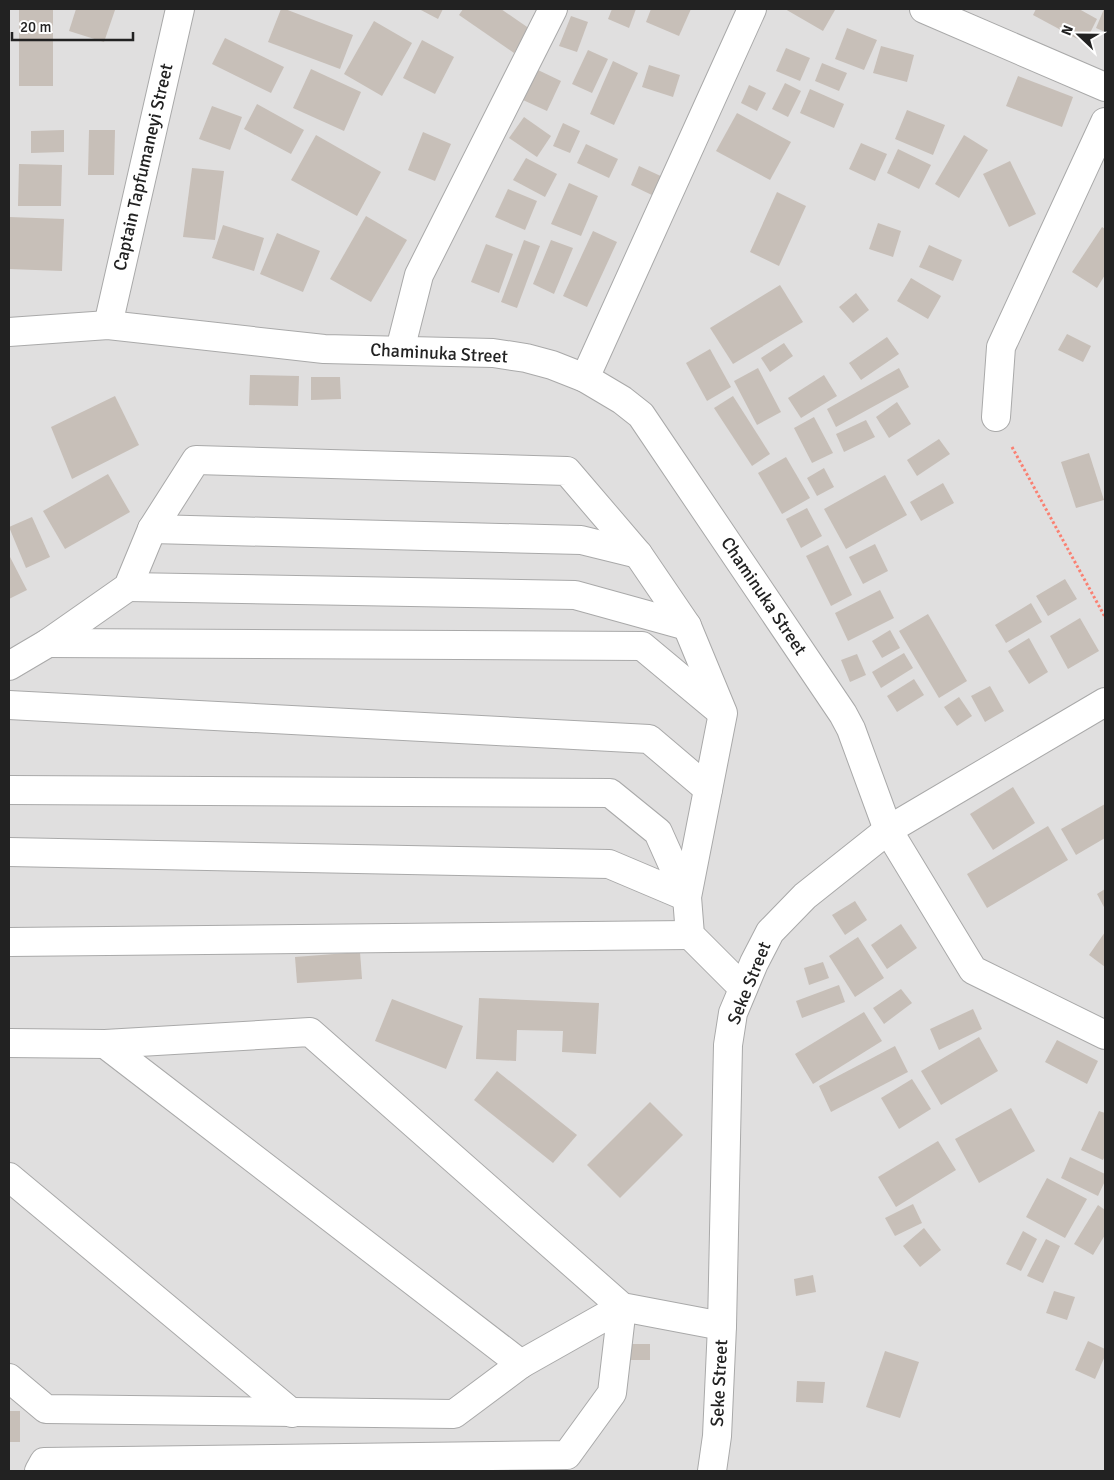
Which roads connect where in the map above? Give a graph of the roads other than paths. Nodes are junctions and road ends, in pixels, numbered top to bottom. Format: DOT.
graph roads {
  1 [pos="180,9"];
  2 [pos="553,9"];
  3 [pos="752,9"];
  4 [pos="924,9"];
  5 [pos="1105,87"];
  6 [pos="1105,122"];
  7 [pos="108,325"];
  8 [pos="9,332"];
  9 [pos="400,350"];
  10 [pos="585,378"];
  11 [pos="996,417"];
  12 [pos="152,529"];
  13 [pos="638,554"];
  14 [pos="128,587"];
  15 [pos="687,626"];
  16 [pos="48,643"];
  17 [pos="9,666"];
  18 [pos="1105,702"];
  19 [pos="9,705"];
  20 [pos="723,713"];
  21 [pos="708,789"];
  22 [pos="9,790"];
  23 [pos="888,830"];
  24 [pos="9,852"];
  25 [pos="687,897"];
  26 [pos="690,936"];
  27 [pos="9,942"];
  28 [pos="743,988"];
  29 [pos="1105,1035"];
  30 [pos="9,1043"];
  31 [pos="105,1044"];
  32 [pos="9,1178"];
  33 [pos="622,1307"];
  34 [pos="722,1326"];
  35 [pos="521,1364"];
  36 [pos="9,1378"];
  37 [pos="292,1413"];
  38 [pos="39,1471"];
  39 [pos="712,1471"];
  1 -- 7 [label="street, Captain Tapfumaneyi Street"];
  2 -- 9 [label="street"];
  3 -- 10 [label="street"];
  4 -- 5 [label="street"];
  6 -- 11 [label="street"];
  7 -- 8 [label="street, Chaminuka Street"];
  7 -- 9 [label="street, Chaminuka Street"];
  9 -- 10 [label="street, Chaminuka Street"];
  10 -- 23 [label="street, Chaminuka Street"];
  12 -- 13 [label="street"];
  12 -- 13 [label="street"];
  12 -- 14 [label="street"];
  13 -- 15 [label="street"];
  14 -- 15 [label="street"];
  14 -- 16 [label="street"];
  15 -- 20 [label="street"];
  16 -- 17 [label="street"];
  16 -- 20 [label="street"];
  18 -- 23 [label="street, Seke Street"];
  19 -- 21 [label="street"];
  20 -- 21 [label="street"];
  21 -- 25 [label="street"];
  22 -- 25 [label="street"];
  23 -- 28 [label="street, Seke Street"];
  23 -- 29 [label="street, Chaminuka Street"];
  24 -- 25 [label="street"];
  25 -- 26 [label="street"];
  26 -- 27 [label="street"];
  26 -- 28 [label="street"];
  28 -- 34 [label="street, Seke Street"];
  30 -- 31 [label="street"];
  31 -- 33 [label="street"];
  31 -- 35 [label="street"];
  32 -- 37 [label="street"];
  33 -- 34 [label="street"];
  33 -- 35 [label="street"];
  33 -- 38 [label="street"];
  34 -- 39 [label="street, Seke Street"];
  35 -- 37 [label="street"];
  36 -- 37 [label="street"];
}
